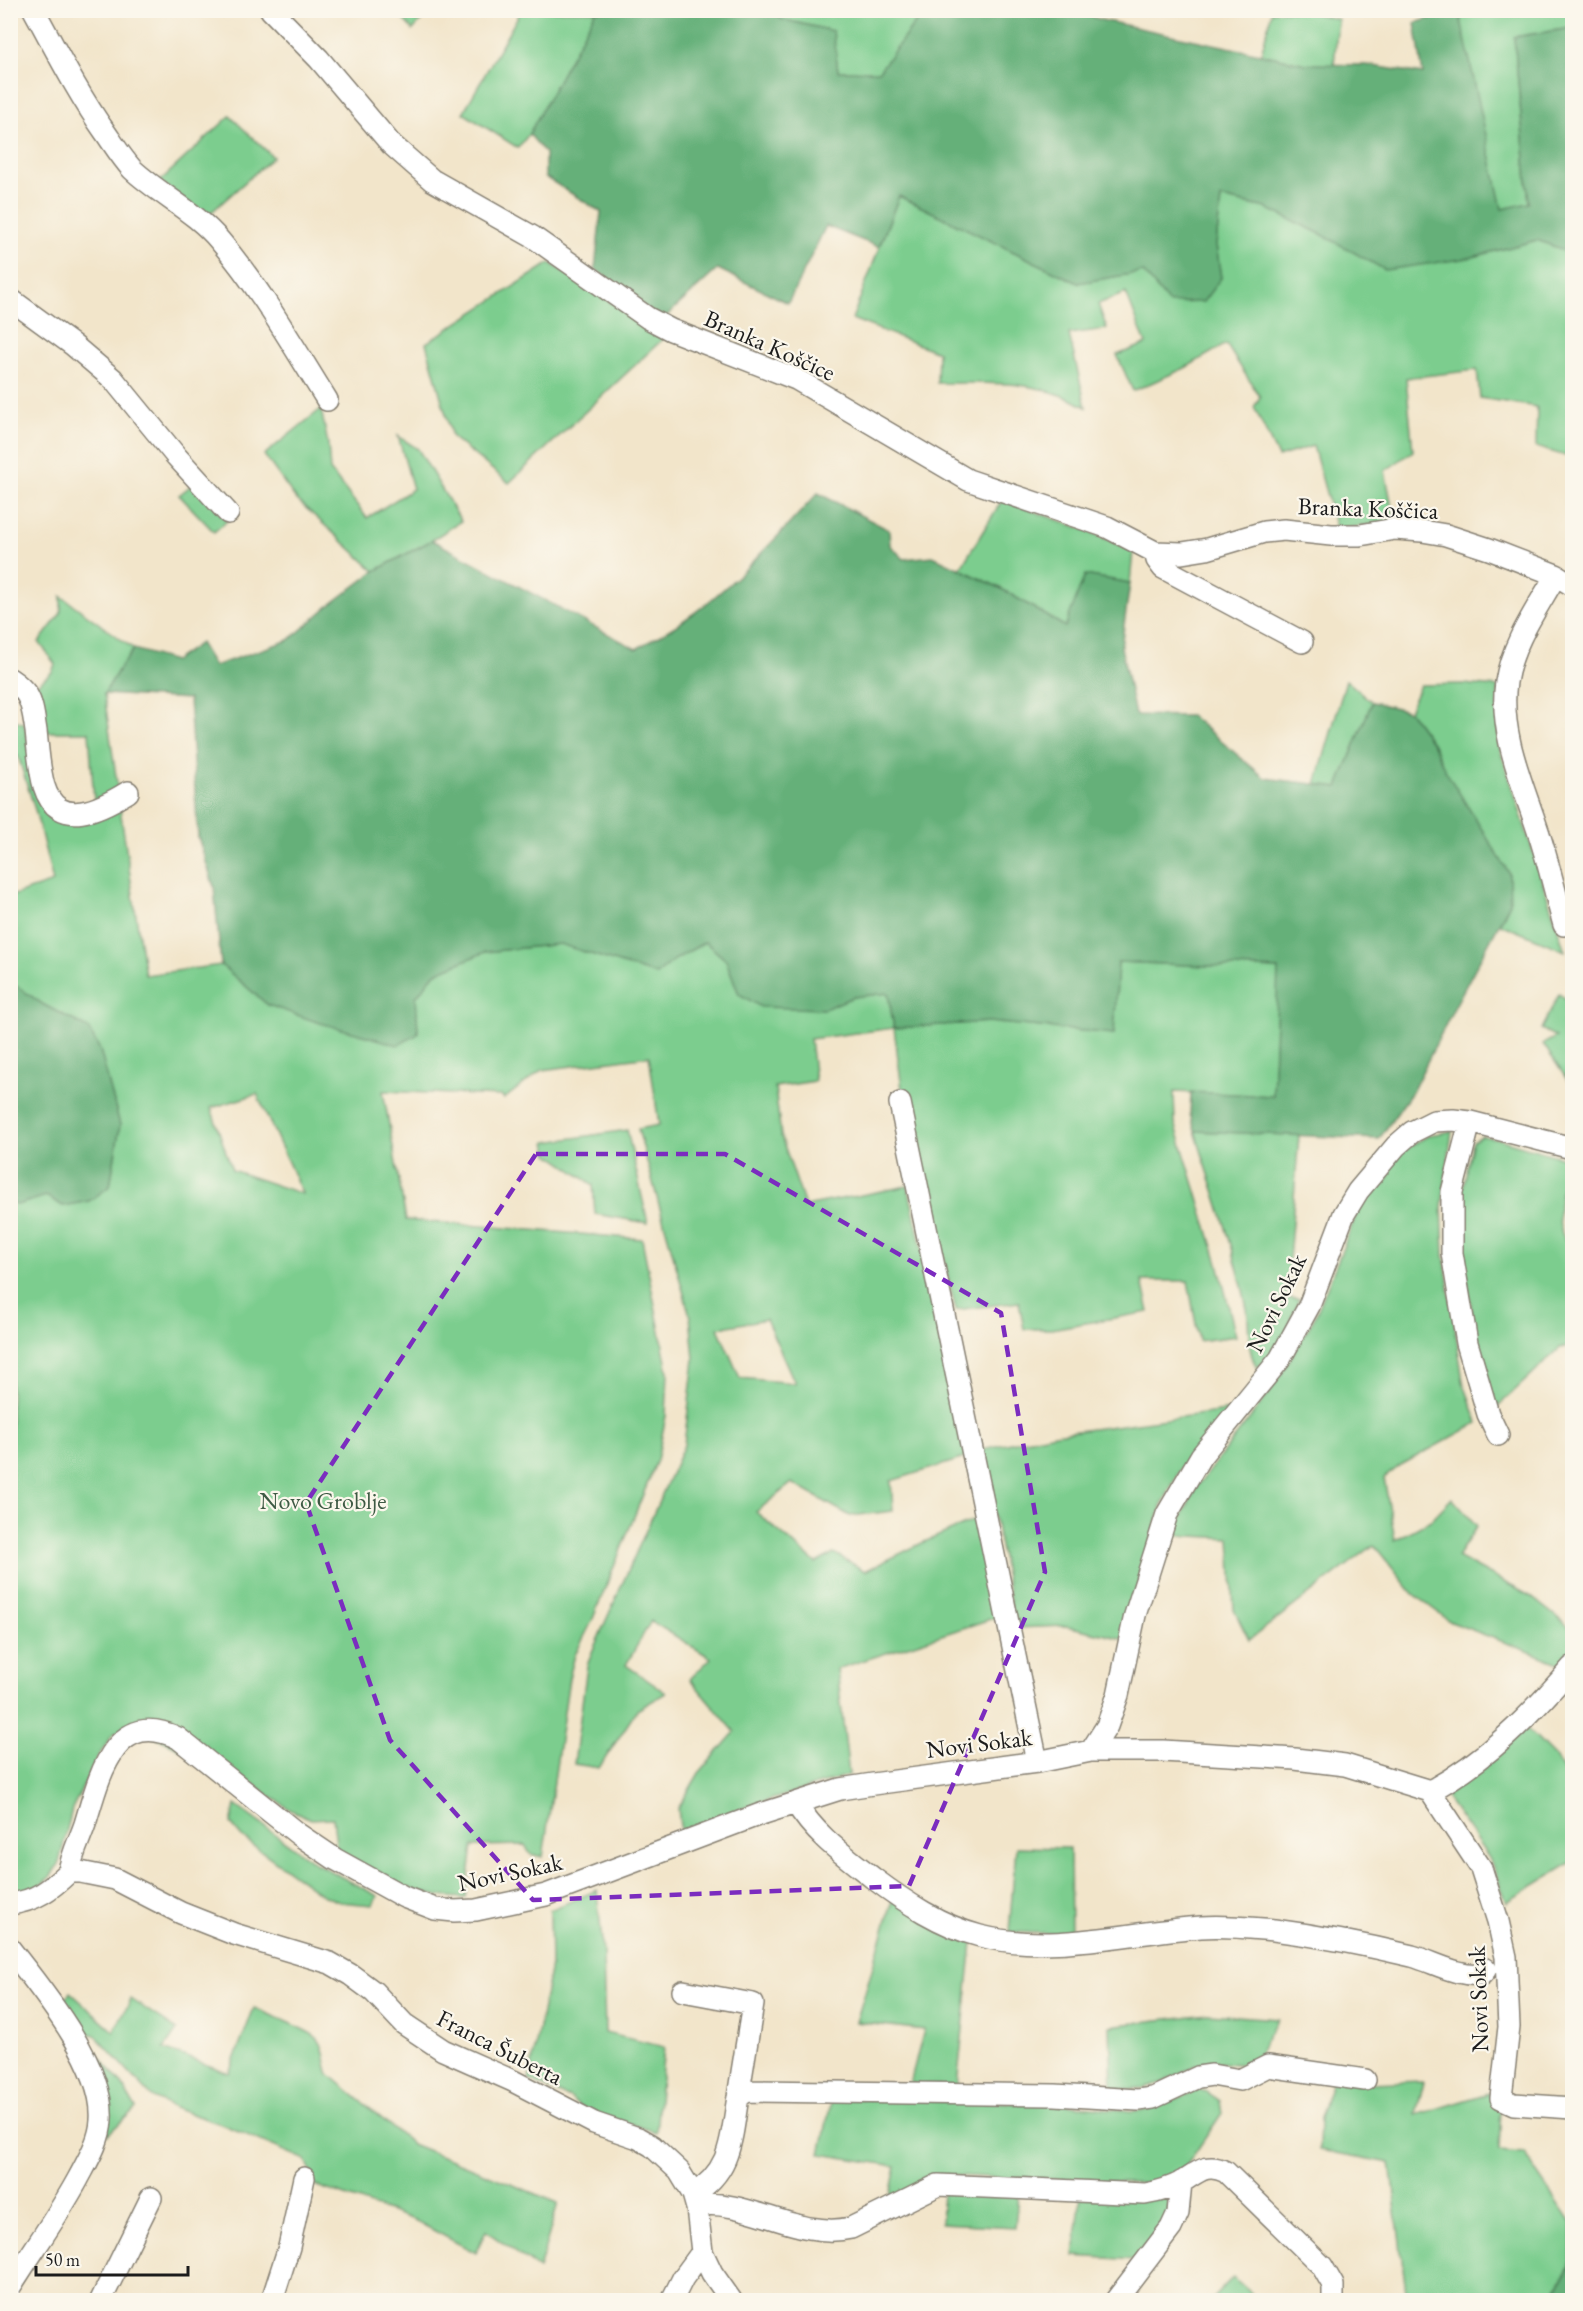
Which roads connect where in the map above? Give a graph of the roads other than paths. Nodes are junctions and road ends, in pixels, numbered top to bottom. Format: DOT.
graph roads {
  1 [pos="34,10"];
  2 [pos="271,10"];
  3 [pos="10,298"];
  4 [pos="327,400"];
  5 [pos="228,513"];
  6 [pos="1155,552"];
  7 [pos="1564,580"];
  8 [pos="1302,642"];
  9 [pos="10,679"];
  10 [pos="128,792"];
  11 [pos="1564,925"];
  12 [pos="900,1102"];
  13 [pos="1470,1122"];
  14 [pos="1572,1148"];
  15 [pos="1498,1435"];
  16 [pos="1572,1667"];
  17 [pos="1091,1751"];
  18 [pos="1036,1762"];
  19 [pos="1430,1791"];
  20 [pos="796,1803"];
  21 [pos="69,1872"];
  22 [pos="10,1904"];
  23 [pos="10,1949"];
  24 [pos="1486,1969"];
  25 [pos="682,1991"];
  26 [pos="1365,2080"];
  27 [pos="738,2097"];
  28 [pos="1572,2108"];
  29 [pos="304,2178"];
  30 [pos="1181,2182"];
  31 [pos="151,2198"];
  32 [pos="695,2200"];
  33 [pos="702,2252"];
  34 [pos="10,2287"];
  35 [pos="101,2301"];
  36 [pos="272,2301"];
  37 [pos="672,2301"];
  38 [pos="731,2301"];
  39 [pos="1116,2301"];
  40 [pos="1333,2301"];
  1 -- 4 [label="street"];
  2 -- 6 [label="street, Branka Koščice"];
  3 -- 5 [label="street"];
  6 -- 7 [label="street, Branka Koščica"];
  6 -- 8 [label="street, Branka Koščice"];
  7 -- 11 [label="street"];
  9 -- 10 [label="street"];
  12 -- 18 [label="street"];
  13 -- 14 [label="street, Novi Sokak"];
  13 -- 15 [label="street"];
  13 -- 17 [label="street, Novi Sokak"];
  16 -- 19 [label="street"];
  17 -- 18 [label="street, Novi Sokak"];
  17 -- 19 [label="street, Novi Sokak"];
  18 -- 20 [label="street, Novi Sokak"];
  19 -- 28 [label="street, Novi Sokak"];
  20 -- 21 [label="street, Novi Sokak"];
  20 -- 24 [label="street"];
  21 -- 22 [label="street"];
  21 -- 32 [label="street, Franca Šuberta"];
  23 -- 34 [label="street"];
  25 -- 27 [label="street"];
  26 -- 27 [label="street"];
  27 -- 32 [label="street"];
  29 -- 36 [label="street"];
  30 -- 32 [label="street"];
  30 -- 39 [label="street"];
  30 -- 40 [label="street"];
  31 -- 35 [label="street"];
  32 -- 33 [label="street, Franca Šuberta"];
  33 -- 37 [label="street"];
  33 -- 38 [label="street, Franca Šuberta"];
}
